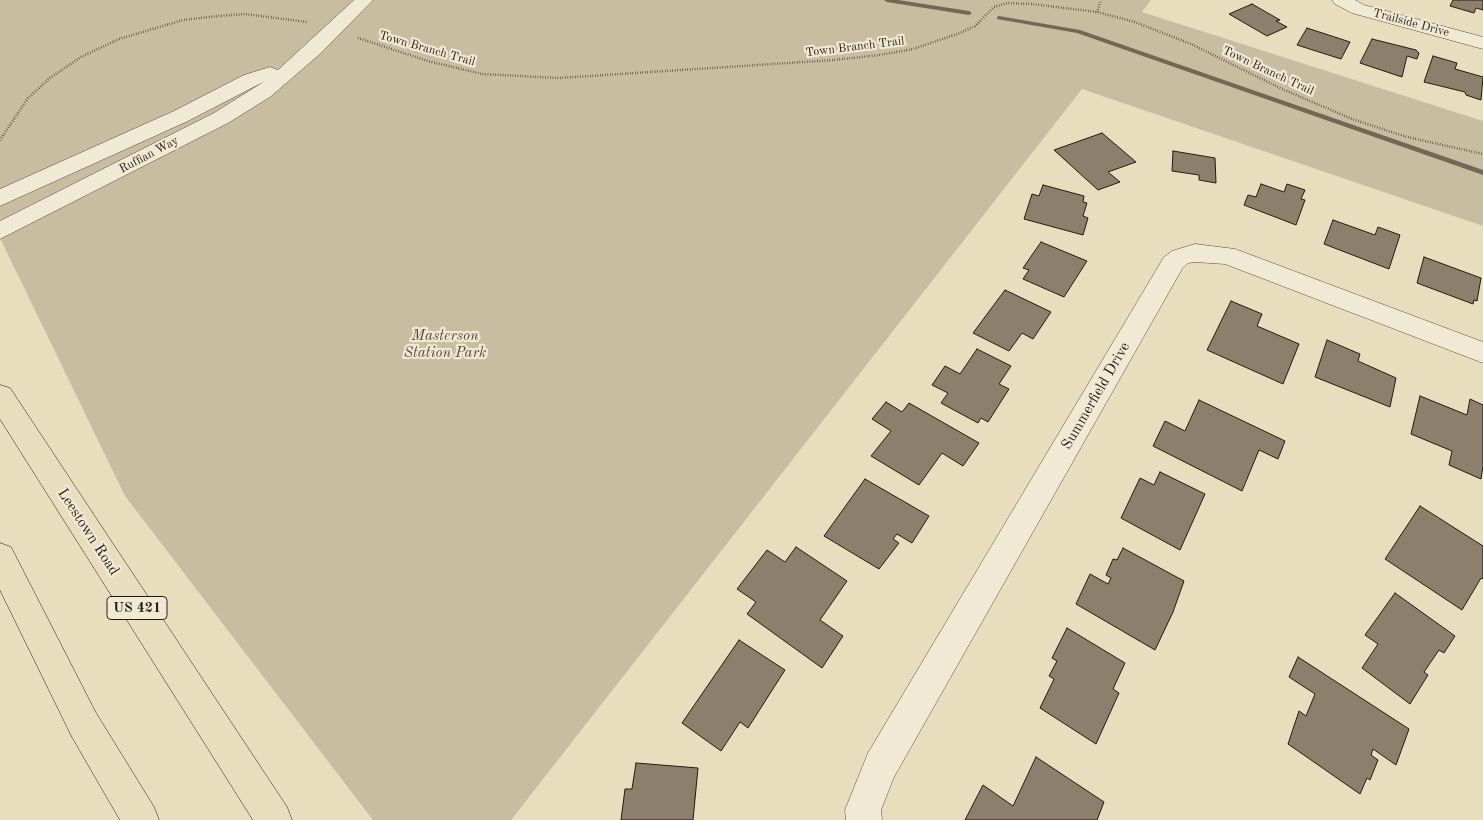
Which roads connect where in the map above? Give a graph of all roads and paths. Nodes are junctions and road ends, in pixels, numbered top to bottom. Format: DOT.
graph roads {
  1 [pos="364,0"];
  2 [pos="1101,0"];
  3 [pos="1341,0"];
  4 [pos="1097,12"];
  5 [pos="316,24"];
  6 [pos="355,37"];
  7 [pos="1483,43"];
  8 [pos="290,67"];
  9 [pos="0,140"];
  10 [pos="1483,154"];
  11 [pos="0,198"];
  12 [pos="0,231"];
  13 [pos="1483,353"];
  14 [pos="0,396"];
  15 [pos="0,558"];
  16 [pos="141,820"];
  17 [pos="274,820"];
  18 [pos="864,820"];
  1 -- 8 [label="street, Ruffian Way"];
  2 -- 4 [label="path"];
  3 -- 7 [label="street, Trailside Drive"];
  4 -- 6 [label="path, Town Branch Trail"];
  4 -- 10 [label="path, Town Branch Trail"];
  5 -- 9 [label="path"];
  8 -- 11 [label="street, Ruffian Way"];
  8 -- 12 [label="street, Ruffian Way"];
  13 -- 18 [label="street, Summerfield Drive"];
  14 -- 17 [label="main road, Leestown Road / US 421"];
  15 -- 16 [label="main road"];
}
